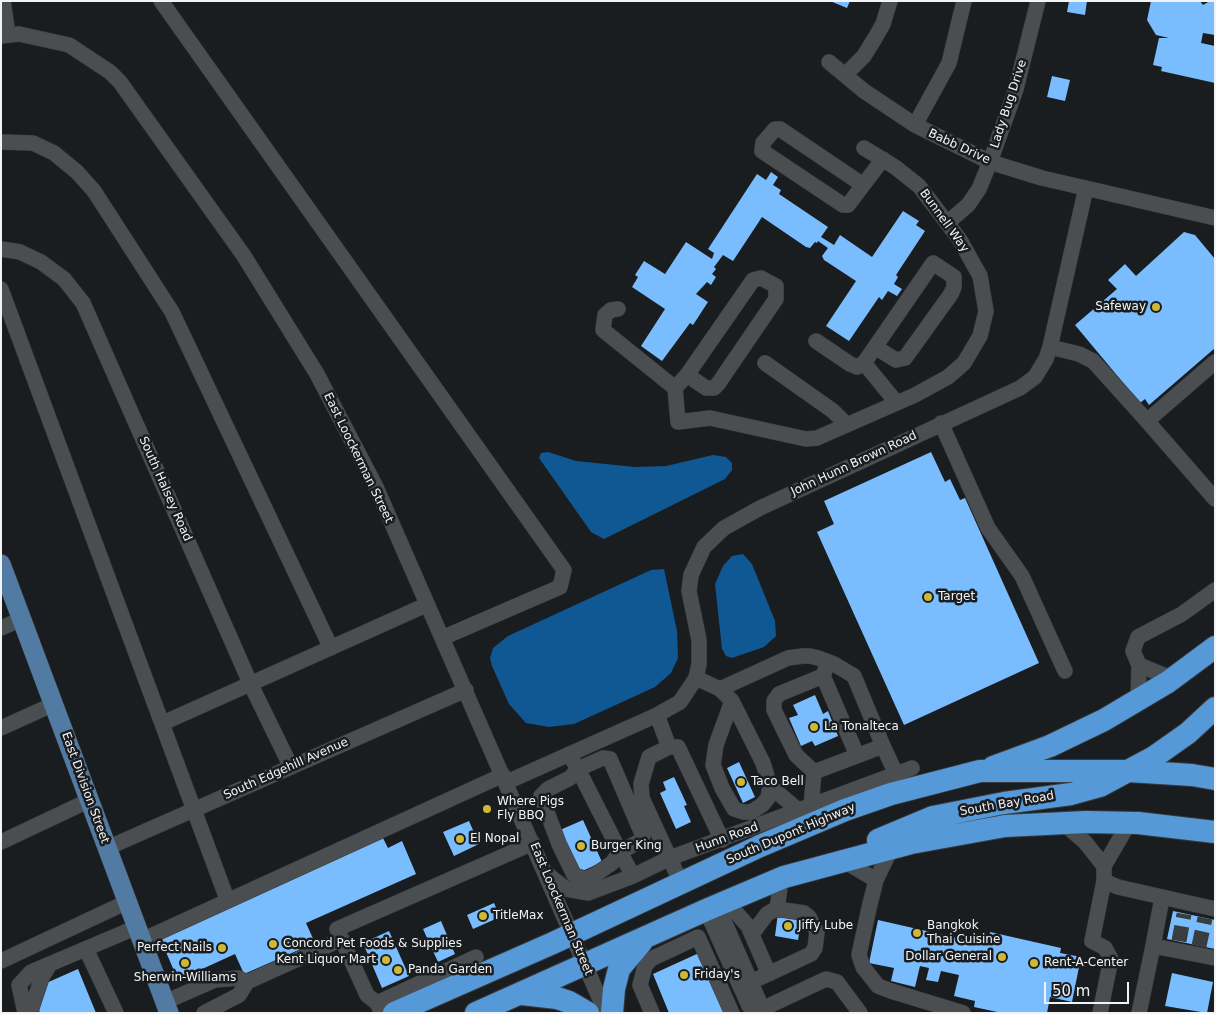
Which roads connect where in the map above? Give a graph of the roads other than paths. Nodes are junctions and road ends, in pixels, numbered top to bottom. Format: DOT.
graph roads {
  1 [pos="3,1"];
  2 [pos="161,1"];
  3 [pos="890,1"];
  4 [pos="964,1"];
  5 [pos="1038,1"];
  6 [pos="4,35"];
  7 [pos="829,62"];
  8 [pos="845,75"];
  9 [pos="914,125"];
  10 [pos="1,142"];
  11 [pos="864,148"];
  12 [pos="882,160"];
  13 [pos="990,162"];
  14 [pos="863,185"];
  15 [pos="1086,188"];
  16 [pos="1215,218"];
  17 [pos="947,223"];
  18 [pos="1,250"];
  19 [pos="1,289"];
  20 [pos="618,309"];
  21 [pos="816,341"];
  22 [pos="1050,346"];
  23 [pos="875,347"];
  24 [pos="1215,362"];
  25 [pos="765,363"];
  26 [pos="864,363"];
  27 [pos="687,375"];
  28 [pos="675,388"];
  29 [pos="896,402"];
  30 [pos="1147,421"];
  31 [pos="941,424"];
  32 [pos="847,425"];
  33 [pos="1215,499"];
  34 [pos="1,564"];
  35 [pos="1215,590"];
  36 [pos="426,605"];
  37 [pos="22,619"];
  38 [pos="1,628"];
  39 [pos="442,638"];
  40 [pos="1215,647"];
  41 [pos="331,648"];
  42 [pos="1139,665"];
  43 [pos="825,669"];
  44 [pos="1065,672"];
  45 [pos="696,678"];
  46 [pos="1173,678"];
  47 [pos="251,685"];
  48 [pos="720,689"];
  49 [pos="466,690"];
  50 [pos="1138,700"];
  51 [pos="732,701"];
  52 [pos="54,704"];
  53 [pos="1215,708"];
  54 [pos="657,716"];
  55 [pos="163,723"];
  56 [pos="1,728"];
  57 [pos="883,746"];
  58 [pos="673,747"];
  59 [pos="569,754"];
  60 [pos="857,755"];
  61 [pos="291,767"];
  62 [pos="912,768"];
  63 [pos="578,769"];
  64 [pos="1128,771"];
  65 [pos="814,772"];
  66 [pos="980,772"];
  67 [pos="896,774"];
  68 [pos="505,779"];
  69 [pos="1215,779"];
  70 [pos="770,786"];
  71 [pos="90,800"];
  72 [pos="195,809"];
  73 [pos="805,809"];
  74 [pos="1063,823"];
  75 [pos="1129,823"];
  76 [pos="1214,832"];
  77 [pos="722,840"];
  78 [pos="1,842"];
  79 [pos="533,843"];
  80 [pos="107,848"];
  81 [pos="891,849"];
  82 [pos="620,852"];
  83 [pos="670,858"];
  84 [pos="844,861"];
  85 [pos="1104,866"];
  86 [pos="545,873"];
  87 [pos="633,876"];
  88 [pos="782,878"];
  89 [pos="876,880"];
  90 [pos="1104,881"];
  91 [pos="682,883"];
  92 [pos="1162,898"];
  93 [pos="228,899"];
  94 [pos="127,902"];
  95 [pos="716,905"];
  96 [pos="777,910"];
  97 [pos="1209,911"];
  98 [pos="140,934"];
  99 [pos="572,934"];
  100 [pos="752,934"];
  101 [pos="648,936"];
  102 [pos="342,940"];
  103 [pos="1153,946"];
  104 [pos="86,949"];
  105 [pos="476,957"];
  106 [pos="1215,958"];
  107 [pos="1,961"];
  108 [pos="50,964"];
  109 [pos="585,964"];
  110 [pos="769,974"];
  111 [pos="246,982"];
  112 [pos="751,982"];
  113 [pos="518,994"];
  114 [pos="167,1007"];
  115 [pos="385,1009"];
  116 [pos="480,1012"];
  117 [pos="758,1012"];
  118 [pos="25,1013"];
  119 [pos="30,1013"];
  120 [pos="116,1013"];
  121 [pos="204,1013"];
  122 [pos="588,1013"];
  123 [pos="606,1013"];
  124 [pos="612,1013"];
  125 [pos="652,1013"];
  126 [pos="732,1013"];
  127 [pos="860,1013"];
  128 [pos="964,1013"];
  129 [pos="1100,1013"];
  130 [pos="1139,1013"];
  1 -- 6 [label="street"];
  2 -- 39 [label="street"];
  3 -- 8 [label="street"];
  4 -- 9 [label="street"];
  5 -- 13 [label="street, Lady Bug Drive"];
  6 -- 36 [label="street, East Loockerman Street"];
  7 -- 8 [label="street, Babb Drive"];
  8 -- 9 [label="street, Babb Drive"];
  9 -- 13 [label="street, Babb Drive"];
  10 -- 41 [label="street"];
  11 -- 12 [label="street, Bunnell Way"];
  12 -- 14 [label="street"];
  12 -- 17 [label="street, Bunnell Way"];
  13 -- 15 [label="street, Babb Drive"];
  13 -- 17 [label="street, Lady Bug Drive"];
  14 -- 14 [label="street"];
  15 -- 16 [label="street"];
  15 -- 22 [label="street, John Hunn Brown Road"];
  17 -- 29 [label="street, Bunnell Way"];
  18 -- 47 [label="street, South Halsey Road"];
  19 -- 55 [label="street"];
  20 -- 28 [label="street"];
  21 -- 26 [label="street"];
  22 -- 30 [label="street"];
  22 -- 31 [label="street, John Hunn Brown Road"];
  23 -- 23 [label="street"];
  23 -- 26 [label="street"];
  24 -- 30 [label="street"];
  25 -- 32 [label="street"];
  26 -- 29 [label="street"];
  27 -- 27 [label="street"];
  27 -- 28 [label="street"];
  28 -- 32 [label="street, Bunnell Way"];
  29 -- 32 [label="street, Bunnell Way"];
  30 -- 33 [label="street"];
  31 -- 44 [label="street"];
  31 -- 45 [label="street, John Hunn Brown Road"];
  34 -- 37 [label="main road, East Division Street"];
  35 -- 42 [label="street"];
  36 -- 39 [label="street, East Loockerman Street"];
  36 -- 41 [label="street"];
  37 -- 38 [label="street"];
  37 -- 52 [label="main road, East Division Street"];
  39 -- 49 [label="street, East Loockerman Street"];
  40 -- 46 [label="highway"];
  41 -- 47 [label="street"];
  42 -- 46 [label="street"];
  42 -- 50 [label="street"];
  43 -- 48 [label="street"];
  43 -- 57 [label="street"];
  43 -- 60 [label="street"];
  43 -- 65 [label="street"];
  45 -- 48 [label="street"];
  45 -- 54 [label="street, John Hunn Brown Road"];
  46 -- 50 [label="highway"];
  47 -- 55 [label="street"];
  47 -- 61 [label="street, South Halsey Road"];
  48 -- 51 [label="street"];
  49 -- 61 [label="street, South Edgehill Avenue"];
  49 -- 68 [label="street, East Loockerman Street"];
  50 -- 66 [label="highway"];
  51 -- 70 [label="street"];
  51 -- 70 [label="street"];
  52 -- 56 [label="street"];
  52 -- 71 [label="main road, East Division Street"];
  53 -- 64 [label="highway, South Bay Road"];
  54 -- 58 [label="street"];
  54 -- 59 [label="street, John Hunn Brown Road"];
  55 -- 72 [label="street"];
  57 -- 60 [label="street"];
  57 -- 67 [label="street"];
  58 -- 77 [label="street"];
  58 -- 83 [label="street"];
  59 -- 63 [label="street"];
  59 -- 68 [label="street, John Hunn Brown Road"];
  60 -- 65 [label="street"];
  61 -- 72 [label="street, South Edgehill Avenue"];
  62 -- 67 [label="street, Hunn Road"];
  63 -- 82 [label="street"];
  63 -- 82 [label="street"];
  63 -- 82 [label="street"];
  64 -- 66 [label="highway, South Dupont Highway"];
  64 -- 69 [label="highway, South Dupont Highway"];
  64 -- 88 [label="highway, South Bay Road"];
  65 -- 73 [label="street"];
  66 -- 91 [label="highway, South Dupont Highway"];
  67 -- 73 [label="street, Hunn Road"];
  68 -- 79 [label="street, East Loockerman Street"];
  68 -- 93 [label="street, John Hunn Brown Road"];
  70 -- 73 [label="street"];
  71 -- 78 [label="street"];
  71 -- 80 [label="main road, East Division Street"];
  72 -- 80 [label="street, South Edgehill Avenue"];
  72 -- 93 [label="street"];
  73 -- 77 [label="street, Hunn Road"];
  74 -- 75 [label="highway"];
  74 -- 81 [label="highway"];
  74 -- 85 [label="street"];
  75 -- 76 [label="highway"];
  75 -- 85 [label="street"];
  77 -- 83 [label="street, Hunn Road"];
  79 -- 86 [label="street, East Loockerman Street"];
  79 -- 102 [label="street"];
  80 -- 94 [label="main road, East Division Street"];
  81 -- 84 [label="highway"];
  81 -- 89 [label="street"];
  82 -- 87 [label="street"];
  83 -- 87 [label="street, Hunn Road"];
  83 -- 91 [label="street"];
  84 -- 88 [label="highway"];
  84 -- 89 [label="street"];
  85 -- 90 [label="street"];
  86 -- 87 [label="street, Hunn Road"];
  86 -- 99 [label="street, East Loockerman Street"];
  88 -- 95 [label="highway"];
  88 -- 96 [label="street"];
  89 -- 128 [label="street"];
  90 -- 92 [label="street"];
  90 -- 129 [label="street"];
  91 -- 99 [label="highway, South Dupont Highway"];
  92 -- 97 [label="street"];
  92 -- 103 [label="street"];
  93 -- 98 [label="street, John Hunn Brown Road"];
  94 -- 98 [label="main road, East Division Street"];
  94 -- 107 [label="street"];
  95 -- 100 [label="street"];
  95 -- 101 [label="highway"];
  95 -- 112 [label="street"];
  95 -- 117 [label="street"];
  96 -- 100 [label="street"];
  96 -- 110 [label="street"];
  98 -- 104 [label="street, John Hunn Brown Road"];
  98 -- 114 [label="main road, East Division Street"];
  99 -- 109 [label="street, East Loockerman Street"];
  99 -- 115 [label="highway, South Dupont Highway"];
  100 -- 110 [label="street"];
  101 -- 109 [label="highway"];
  101 -- 124 [label="highway"];
  102 -- 111 [label="street"];
  102 -- 115 [label="street"];
  103 -- 106 [label="street"];
  103 -- 130 [label="street"];
  104 -- 108 [label="street, John Hunn Brown Road"];
  104 -- 120 [label="street"];
  105 -- 115 [label="street"];
  108 -- 118 [label="street, John Hunn Brown Road"];
  108 -- 119 [label="street"];
  109 -- 113 [label="highway"];
  109 -- 123 [label="street, East Loockerman Street"];
  110 -- 112 [label="street"];
  111 -- 114 [label="street"];
  111 -- 121 [label="street"];
  112 -- 117 [label="street"];
  113 -- 116 [label="highway"];
  113 -- 122 [label="highway"];
  117 -- 127 [label="street"];
  125 -- 126 [label="street"];
}
